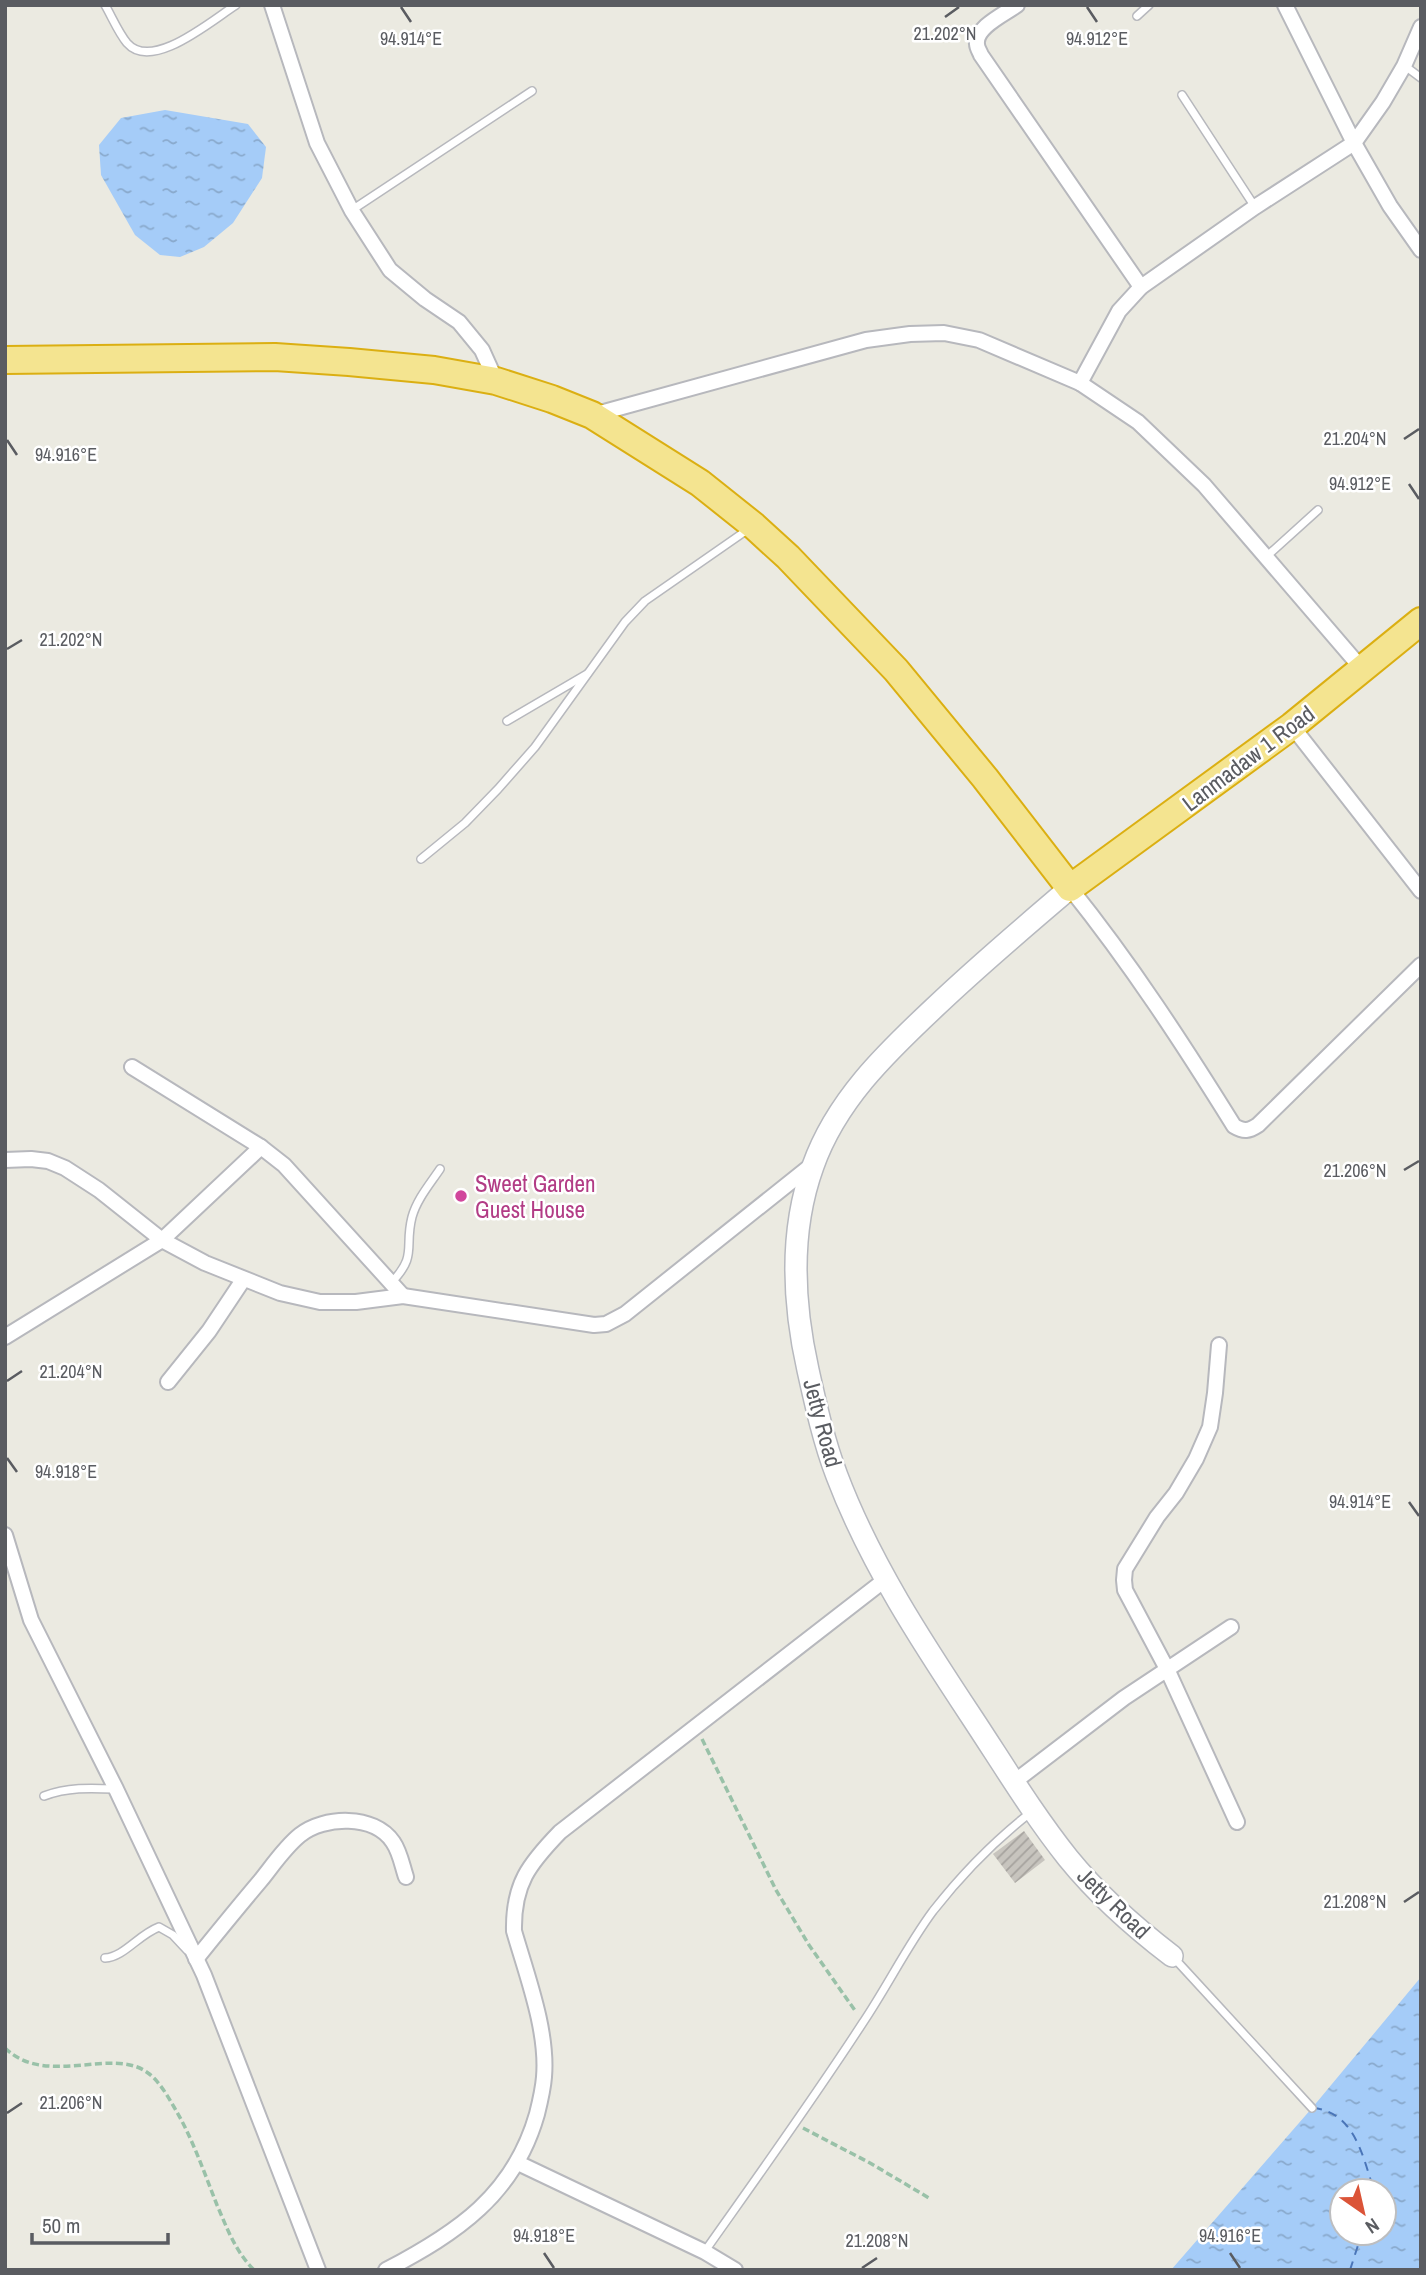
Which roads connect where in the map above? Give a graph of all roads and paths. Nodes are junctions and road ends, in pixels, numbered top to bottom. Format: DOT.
graph roads {
  1 [pos="105,5"];
  2 [pos="236,5"];
  3 [pos="272,5"];
  4 [pos="1017,5"];
  5 [pos="1149,5"];
  6 [pos="1285,5"];
  7 [pos="1137,16"];
  8 [pos="1421,27"];
  9 [pos="1404,66"];
  10 [pos="1421,78"];
  11 [pos="532,91"];
  12 [pos="1182,95"];
  13 [pos="1354,143"];
  14 [pos="1255,207"];
  15 [pos="352,211"];
  16 [pos="1421,250"];
  17 [pos="1141,286"];
  18 [pos="5,360"];
  19 [pos="496,381"];
  20 [pos="1080,383"];
  21 [pos="592,415"];
  22 [pos="1318,510"];
  23 [pos="754,526"];
  24 [pos="1266,557"];
  25 [pos="1418,629"];
  26 [pos="1363,670"];
  27 [pos="591,672"];
  28 [pos="507,721"];
  29 [pos="1292,726"];
  30 [pos="421,859"];
  31 [pos="1070,888"];
  32 [pos="1421,891"];
  33 [pos="1421,965"];
  34 [pos="132,1067"];
  35 [pos="261,1147"];
  36 [pos="5,1160"];
  37 [pos="813,1164"];
  38 [pos="440,1169"];
  39 [pos="162,1240"];
  40 [pos="243,1280"];
  41 [pos="391,1283"];
  42 [pos="403,1296"];
  43 [pos="5,1337"];
  44 [pos="1219,1345"];
  45 [pos="168,1382"];
  46 [pos="5,1535"];
  47 [pos="886,1579"];
  48 [pos="1231,1627"];
  49 [pos="1167,1669"];
  50 [pos="695,1727"];
  51 [pos="1014,1782"];
  52 [pos="116,1789"];
  53 [pos="44,1796"];
  54 [pos="1033,1811"];
  55 [pos="1237,1822"];
  56 [pos="406,1877"];
  57 [pos="1172,1956"];
  58 [pos="105,1958"];
  59 [pos="196,1959"];
  60 [pos="864,2022"];
  61 [pos="5,2048"];
  62 [pos="1312,2108"];
  63 [pos="795,2124"];
  64 [pos="518,2163"];
  65 [pos="929,2198"];
  66 [pos="705,2252"];
  67 [pos="254,2270"];
  68 [pos="318,2270"];
  69 [pos="386,2270"];
  70 [pos="735,2270"];
  1 -- 2 [label="lane"];
  3 -- 15 [label="street"];
  4 -- 17 [label="street"];
  5 -- 7 [label="lane"];
  6 -- 13 [label="street"];
  8 -- 9 [label="street"];
  9 -- 10 [label="lane"];
  9 -- 13 [label="street"];
  11 -- 15 [label="lane"];
  12 -- 14 [label="lane"];
  13 -- 14 [label="street"];
  13 -- 16 [label="street"];
  14 -- 17 [label="street"];
  15 -- 19 [label="street"];
  17 -- 20 [label="street"];
  18 -- 19 [label="highway"];
  19 -- 21 [label="highway"];
  20 -- 21 [label="street"];
  20 -- 24 [label="street"];
  21 -- 23 [label="highway"];
  22 -- 24 [label="lane"];
  23 -- 27 [label="lane"];
  23 -- 31 [label="highway"];
  24 -- 26 [label="street"];
  25 -- 26 [label="highway, Lanmadaw 1 Road"];
  26 -- 29 [label="highway, Lanmadaw 1 Road"];
  27 -- 28 [label="lane"];
  27 -- 30 [label="lane"];
  29 -- 31 [label="highway, Lanmadaw 1 Road"];
  29 -- 32 [label="street"];
  31 -- 33 [label="street"];
  31 -- 37 [label="street, Jetty Road"];
  34 -- 35 [label="street"];
  35 -- 39 [label="street"];
  35 -- 41 [label="street"];
  36 -- 39 [label="street"];
  37 -- 42 [label="street"];
  37 -- 47 [label="street, Jetty Road"];
  38 -- 41 [label="lane"];
  39 -- 40 [label="street"];
  39 -- 43 [label="street"];
  40 -- 42 [label="street"];
  40 -- 45 [label="street"];
  41 -- 42 [label="street"];
  44 -- 49 [label="street"];
  46 -- 52 [label="street"];
  47 -- 50 [label="street"];
  47 -- 51 [label="street, Jetty Road"];
  48 -- 49 [label="street"];
  49 -- 51 [label="street"];
  49 -- 55 [label="street"];
  50 -- 60 [label="path"];
  50 -- 64 [label="street"];
  51 -- 54 [label="street, Jetty Road"];
  52 -- 53 [label="lane"];
  52 -- 59 [label="street"];
  54 -- 57 [label="street, Jetty Road"];
  54 -- 60 [label="lane"];
  56 -- 59 [label="street"];
  57 -- 62 [label="lane"];
  58 -- 59 [label="lane"];
  59 -- 68 [label="street"];
  60 -- 63 [label="lane"];
  61 -- 67 [label="path"];
  63 -- 65 [label="path"];
  63 -- 66 [label="lane"];
  64 -- 66 [label="street"];
  64 -- 69 [label="street"];
  66 -- 70 [label="street"];
}
